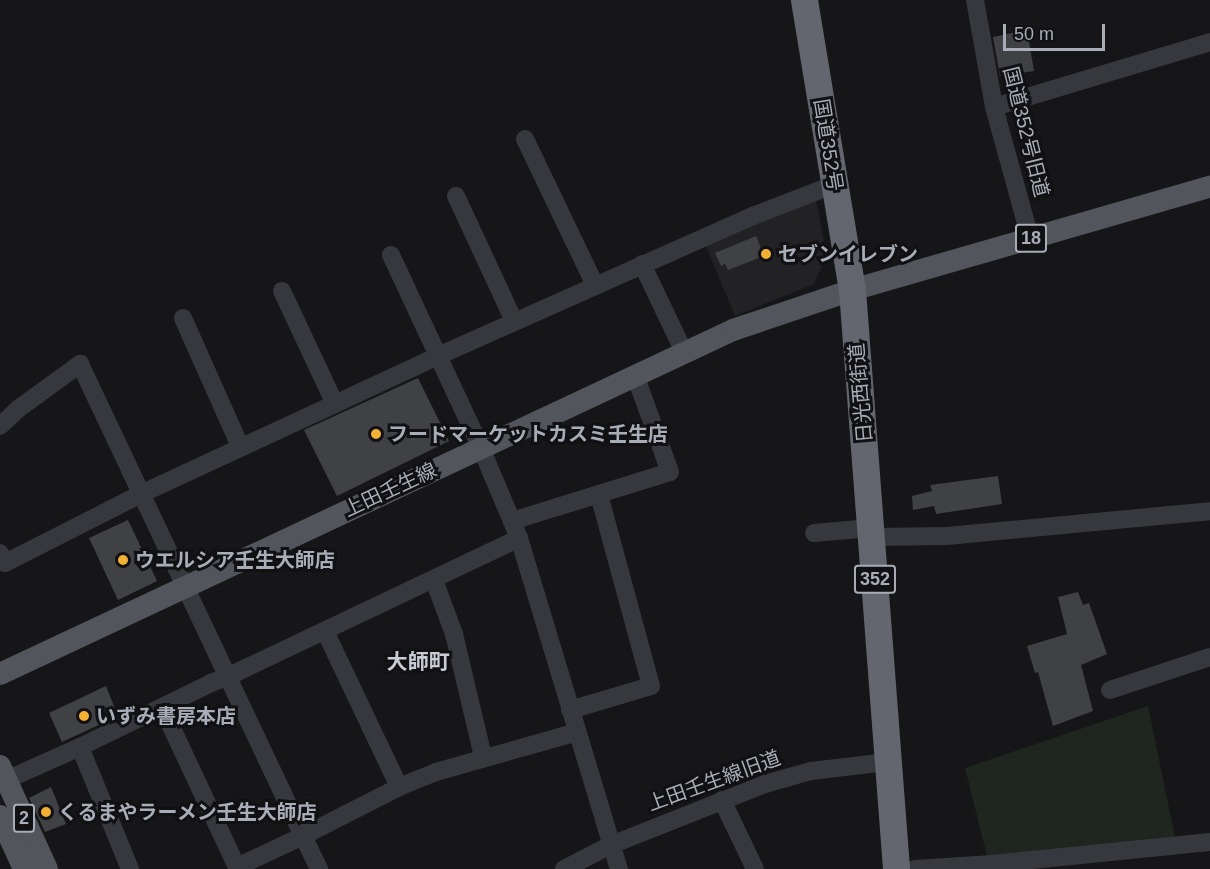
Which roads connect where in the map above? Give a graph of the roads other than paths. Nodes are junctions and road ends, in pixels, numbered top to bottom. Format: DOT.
graph roads {
  1 [pos="804,0"];
  2 [pos="978,1"];
  3 [pos="1210,42"];
  4 [pos="994,107"];
  5 [pos="525,139"];
  6 [pos="835,184"];
  7 [pos="1210,187"];
  8 [pos="456,196"];
  9 [pos="1030,238"];
  10 [pos="392,255"];
  11 [pos="642,264"];
  12 [pos="595,285"];
  13 [pos="852,290"];
  14 [pos="282,291"];
  15 [pos="183,318"];
  16 [pos="514,321"];
  17 [pos="684,352"];
  18 [pos="438,356"];
  19 [pos="636,375"];
  20 [pos="335,404"];
  21 [pos="0,426"];
  22 [pos="241,448"];
  23 [pos="481,448"];
  24 [pos="143,493"];
  25 [pos="599,494"];
  26 [pos="1210,511"];
  27 [pos="516,530"];
  28 [pos="871,532"];
  29 [pos="814,533"];
  30 [pos="0,553"];
  31 [pos="434,580"];
  32 [pos="186,586"];
  33 [pos="326,631"];
  34 [pos="1210,657"];
  35 [pos="0,674"];
  36 [pos="229,676"];
  37 [pos="1110,690"];
  38 [pos="162,706"];
  39 [pos="570,710"];
  40 [pos="577,732"];
  41 [pos="80,747"];
  42 [pos="483,757"];
  43 [pos="888,762"];
  44 [pos="3,773"];
  45 [pos="399,787"];
  46 [pos="722,800"];
  47 [pos="0,816"];
  48 [pos="303,836"];
  49 [pos="1210,842"];
  50 [pos="611,845"];
  51 [pos="1086,862"];
  52 [pos="993,867"];
  53 [pos="237,868"];
  54 [pos="24,869"];
  55 [pos="47,869"];
  56 [pos="130,869"];
  57 [pos="319,869"];
  58 [pos="564,869"];
  59 [pos="619,869"];
  60 [pos="755,869"];
  61 [pos="896,869"];
  62 [pos="914,869"];
  1 -- 6 [label="highway, 国道352号 / 352"];
  2 -- 4 [label="street, 国道352号旧道"];
  3 -- 4 [label="street"];
  4 -- 9 [label="street, 国道352号旧道"];
  5 -- 12 [label="street"];
  6 -- 11 [label="street"];
  6 -- 13 [label="highway, 国道352号 / 352"];
  7 -- 9 [label="main road, 18"];
  8 -- 16 [label="street"];
  9 -- 13 [label="main road, 18"];
  10 -- 18 [label="street"];
  11 -- 12 [label="street"];
  11 -- 17 [label="street"];
  12 -- 16 [label="street"];
  13 -- 17 [label="main road, 上田壬生線"];
  13 -- 28 [label="highway, 日光西街道 / 352"];
  14 -- 20 [label="street"];
  15 -- 22 [label="street"];
  16 -- 18 [label="street"];
  17 -- 19 [label="main road, 上田壬生線"];
  18 -- 20 [label="street"];
  18 -- 23 [label="street"];
  19 -- 23 [label="main road, 上田壬生線"];
  19 -- 25 [label="street"];
  20 -- 22 [label="street"];
  21 -- 24 [label="street"];
  22 -- 24 [label="street"];
  23 -- 27 [label="street"];
  23 -- 32 [label="main road, 上田壬生線"];
  24 -- 30 [label="street"];
  24 -- 32 [label="street"];
  25 -- 27 [label="street"];
  25 -- 39 [label="street"];
  26 -- 28 [label="street"];
  27 -- 31 [label="street"];
  27 -- 39 [label="street"];
  28 -- 29 [label="street"];
  28 -- 43 [label="highway, 日光西街道 / 352"];
  31 -- 33 [label="street"];
  31 -- 42 [label="street"];
  32 -- 35 [label="main road, 上田壬生線"];
  32 -- 36 [label="street"];
  33 -- 36 [label="street"];
  33 -- 45 [label="street"];
  34 -- 37 [label="street"];
  36 -- 38 [label="street"];
  36 -- 48 [label="street"];
  38 -- 41 [label="street"];
  38 -- 53 [label="street"];
  39 -- 40 [label="street"];
  40 -- 42 [label="street"];
  40 -- 50 [label="street"];
  41 -- 44 [label="street"];
  41 -- 56 [label="street"];
  42 -- 45 [label="street"];
  43 -- 46 [label="street, 上田壬生線旧道"];
  43 -- 61 [label="highway, 日光西街道 / 352"];
  44 -- 55 [label="main road, 2"];
  45 -- 48 [label="street"];
  46 -- 50 [label="street, 上田壬生線旧道"];
  46 -- 60 [label="street"];
  47 -- 54 [label="main road, 2"];
  48 -- 53 [label="street"];
  48 -- 57 [label="street"];
  49 -- 51 [label="street"];
  50 -- 58 [label="street, 上田壬生線旧道"];
  50 -- 59 [label="street"];
  51 -- 52 [label="street"];
  52 -- 62 [label="street"];
}
